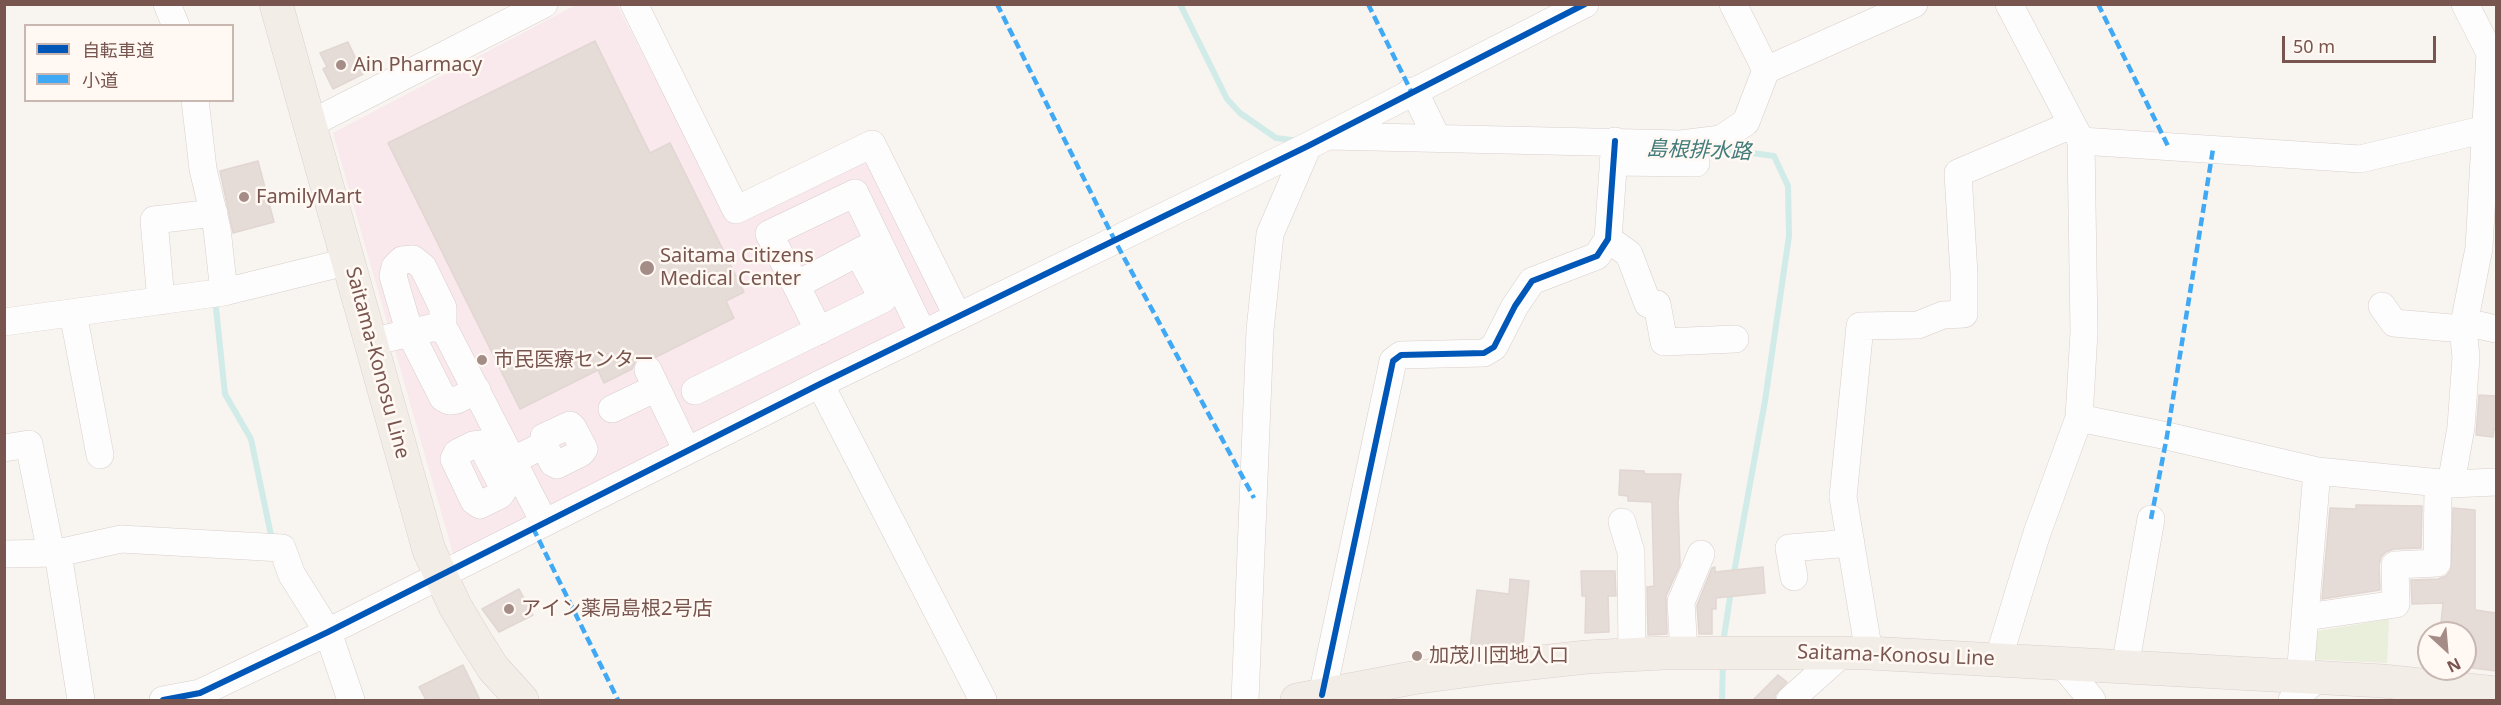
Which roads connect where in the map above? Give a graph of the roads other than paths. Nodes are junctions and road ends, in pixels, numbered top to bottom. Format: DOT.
graph roads {
  1 [pos="167,4"];
  2 [pos="276,4"];
  3 [pos="544,4"];
  4 [pos="634,4"];
  5 [pos="1585,4"];
  6 [pos="1734,4"];
  7 [pos="1914,4"];
  8 [pos="2009,4"];
  9 [pos="2465,4"];
  10 [pos="175,24"];
  11 [pos="2493,52"];
  12 [pos="1766,70"];
  13 [pos="1411,92"];
  14 [pos="195,102"];
  15 [pos="310,124"];
  16 [pos="2486,129"];
  17 [pos="2076,133"];
  18 [pos="1437,138"];
  19 [pos="1317,141"];
  20 [pos="1614,152"];
  21 [pos="1696,163"];
  22 [pos="214,213"];
  23 [pos="1608,239"];
  24 [pos="868,248"];
  25 [pos="350,261"];
  26 [pos="796,285"];
  27 [pos="224,292"];
  28 [pos="161,301"];
  29 [pos="2382,306"];
  30 [pos="73,313"];
  31 [pos="958,317"];
  32 [pos="4,322"];
  33 [pos="2464,326"];
  34 [pos="443,329"];
  35 [pos="2496,329"];
  36 [pos="819,331"];
  37 [pos="410,333"];
  38 [pos="923,334"];
  39 [pos="1735,339"];
  40 [pos="371,342"];
  41 [pos="820,384"];
  42 [pos="477,390"];
  43 [pos="695,391"];
  44 [pos="612,409"];
  45 [pos="2079,418"];
  46 [pos="544,445"];
  47 [pos="4,448"];
  48 [pos="687,451"];
  49 [pos="100,455"];
  50 [pos="504,465"];
  51 [pos="2318,471"];
  52 [pos="2496,482"];
  53 [pos="2445,483"];
  54 [pos="2151,519"];
  55 [pos="544,522"];
  56 [pos="1622,522"];
  57 [pos="1851,543"];
  58 [pos="54,553"];
  59 [pos="4,554"];
  60 [pos="1701,554"];
  61 [pos="440,575"];
  62 [pos="1794,577"];
  63 [pos="2306,617"];
  64 [pos="328,632"];
  65 [pos="1857,652"];
  66 [pos="1684,653"];
  67 [pos="1632,655"];
  68 [pos="1998,660"];
  69 [pos="2062,664"];
  70 [pos="2125,667"];
  71 [pos="2303,685"];
  72 [pos="2383,691"];
  73 [pos="2496,693"];
  74 [pos="1309,698"];
  75 [pos="81,700"];
  76 [pos="163,700"];
  77 [pos="351,700"];
  78 [pos="522,700"];
  79 [pos="983,700"];
  80 [pos="1245,700"];
  81 [pos="1790,700"];
  82 [pos="2092,700"];
  1 -- 10 [label="street"];
  2 -- 15 [label="main road, Saitama-Konosu Line"];
  3 -- 15 [label="street"];
  4 -- 31 [label="street"];
  5 -- 13 [label="street"];
  6 -- 12 [label="street"];
  7 -- 12 [label="street"];
  8 -- 17 [label="street"];
  9 -- 11 [label="street"];
  11 -- 16 [label="street"];
  12 -- 20 [label="street"];
  13 -- 18 [label="street"];
  13 -- 19 [label="street"];
  14 -- 22 [label="street"];
  15 -- 25 [label="main road, Saitama-Konosu Line"];
  16 -- 17 [label="street"];
  16 -- 33 [label="street"];
  17 -- 45 [label="street"];
  17 -- 57 [label="street"];
  18 -- 19 [label="street"];
  18 -- 20 [label="street"];
  19 -- 31 [label="street"];
  19 -- 80 [label="street"];
  20 -- 21 [label="street"];
  20 -- 23 [label="street"];
  22 -- 27 [label="street"];
  22 -- 28 [label="street"];
  23 -- 39 [label="street"];
  23 -- 74 [label="street"];
  24 -- 26 [label="street"];
  24 -- 26 [label="street"];
  24 -- 36 [label="street"];
  24 -- 38 [label="street"];
  25 -- 27 [label="street"];
  25 -- 40 [label="main road, Saitama-Konosu Line"];
  26 -- 36 [label="street"];
  27 -- 28 [label="street"];
  28 -- 30 [label="street"];
  29 -- 33 [label="street"];
  30 -- 32 [label="street"];
  30 -- 49 [label="street"];
  31 -- 38 [label="street"];
  33 -- 35 [label="street"];
  33 -- 53 [label="street"];
  34 -- 37 [label="street"];
  34 -- 37 [label="street"];
  34 -- 42 [label="street"];
  36 -- 43 [label="street"];
  37 -- 40 [label="street"];
  37 -- 42 [label="street"];
  38 -- 41 [label="street"];
  40 -- 61 [label="main road, Saitama-Konosu Line"];
  41 -- 48 [label="street"];
  41 -- 79 [label="street"];
  42 -- 50 [label="street"];
  44 -- 48 [label="street"];
  45 -- 51 [label="street"];
  45 -- 68 [label="street"];
  46 -- 50 [label="street"];
  47 -- 58 [label="street"];
  48 -- 55 [label="street"];
  50 -- 55 [label="street"];
  51 -- 53 [label="street"];
  51 -- 63 [label="street"];
  52 -- 53 [label="street"];
  53 -- 63 [label="street"];
  54 -- 70 [label="street"];
  55 -- 61 [label="street"];
  56 -- 67 [label="street"];
  57 -- 62 [label="street"];
  57 -- 65 [label="street"];
  58 -- 59 [label="street"];
  58 -- 64 [label="street"];
  58 -- 75 [label="street"];
  60 -- 66 [label="street"];
  61 -- 64 [label="street"];
  61 -- 78 [label="main road, Saitama-Konosu Line"];
  63 -- 71 [label="street"];
  64 -- 76 [label="street"];
  64 -- 77 [label="street"];
  65 -- 66 [label="main road, Saitama-Konosu Line"];
  65 -- 68 [label="main road, Saitama-Konosu Line"];
  65 -- 81 [label="street"];
  66 -- 67 [label="main road, Saitama-Konosu Line"];
  67 -- 74 [label="main road, Saitama-Konosu Line"];
  68 -- 69 [label="main road, Saitama-Konosu Line"];
  69 -- 70 [label="main road, Saitama-Konosu Line"];
  69 -- 82 [label="street"];
  70 -- 71 [label="main road, Saitama-Konosu Line"];
  71 -- 72 [label="main road, Saitama-Konosu Line"];
  72 -- 73 [label="main road, Saitama-Konosu Line"];
}
